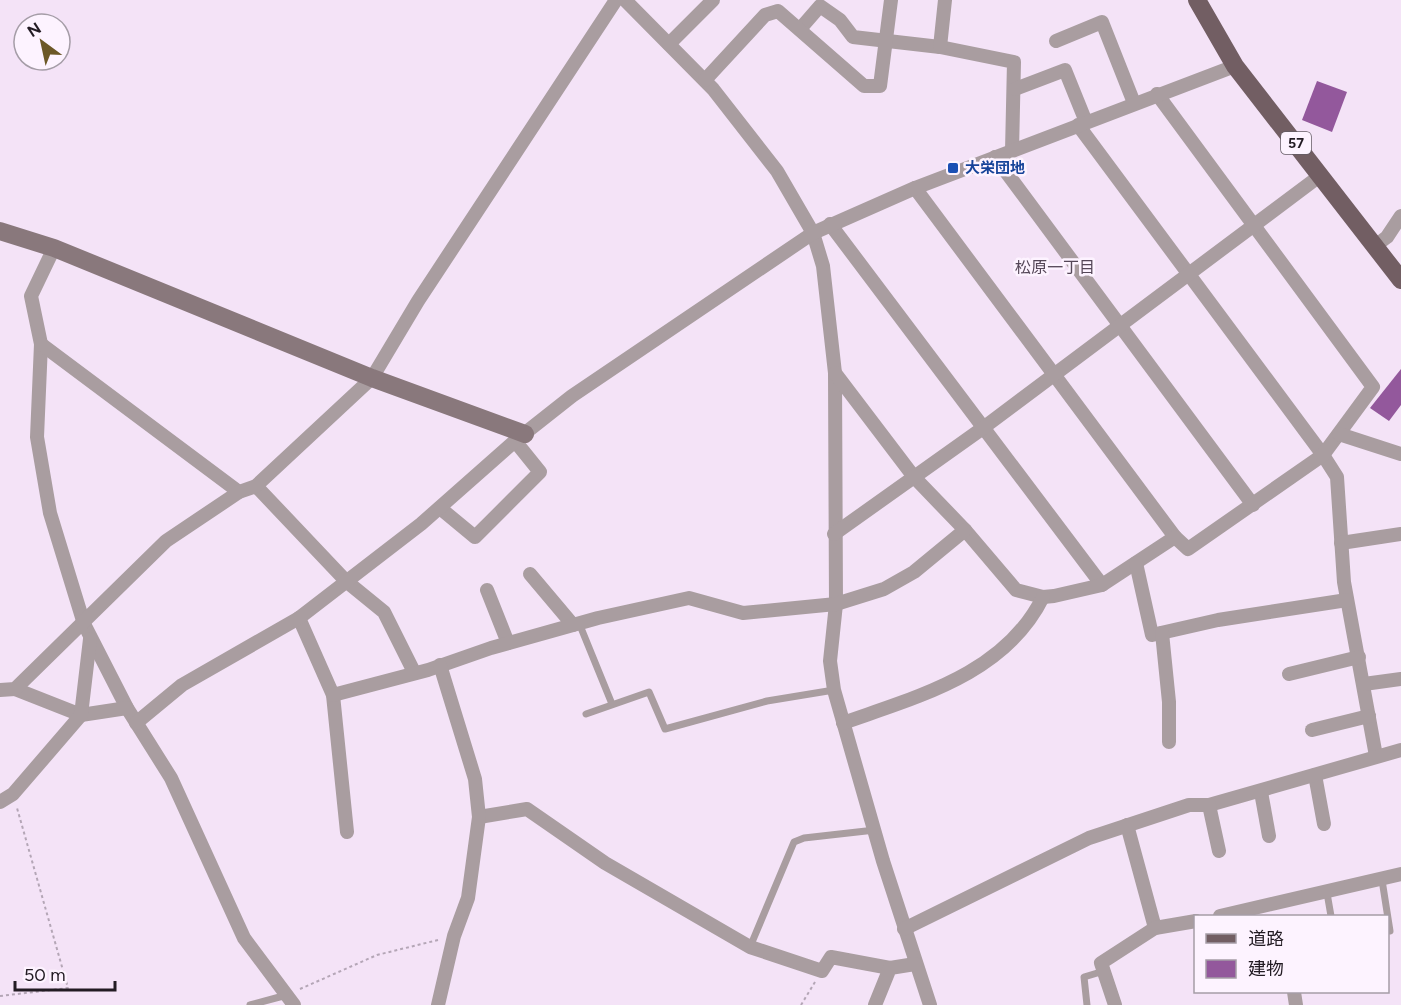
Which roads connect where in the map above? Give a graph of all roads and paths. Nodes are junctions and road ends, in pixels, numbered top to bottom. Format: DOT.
graph roads {
  1 [pos="616,0"];
  2 [pos="625,0"];
  3 [pos="713,0"];
  4 [pos="891,0"];
  5 [pos="945,0"];
  6 [pos="1197,0"];
  7 [pos="800,30"];
  8 [pos="887,39"];
  9 [pos="1056,41"];
  10 [pos="669,44"];
  11 [pos="940,47"];
  12 [pos="1235,66"];
  13 [pos="705,80"];
  14 [pos="1015,89"];
  15 [pos="1157,94"];
  16 [pos="1134,103"];
  17 [pos="1082,124"];
  18 [pos="1012,151"];
  19 [pos="995,157"];
  20 [pos="1321,175"];
  21 [pos="915,188"];
  22 [pos="1401,216"];
  23 [pos="830,224"];
  24 [pos="1254,225"];
  25 [pos="0,231"];
  26 [pos="813,233"];
  27 [pos="1375,246"];
  28 [pos="54,248"];
  29 [pos="1188,274"];
  30 [pos="1401,280"];
  31 [pos="1120,326"];
  32 [pos="41,344"];
  33 [pos="835,373"];
  34 [pos="1053,375"];
  35 [pos="372,378"];
  36 [pos="983,428"];
  37 [pos="1339,434"];
  38 [pos="520,438"];
  39 [pos="1401,454"];
  40 [pos="1323,455"];
  41 [pos="914,477"];
  42 [pos="256,486"];
  43 [pos="239,492"];
  44 [pos="1253,505"];
  45 [pos="440,508"];
  46 [pos="966,530"];
  47 [pos="834,534"];
  48 [pos="1401,534"];
  49 [pos="1175,537"];
  50 [pos="1341,543"];
  51 [pos="1136,563"];
  52 [pos="530,574"];
  53 [pos="346,581"];
  54 [pos="1101,585"];
  55 [pos="487,590"];
  56 [pos="1043,597"];
  57 [pos="1347,600"];
  58 [pos="836,604"];
  59 [pos="299,618"];
  60 [pos="84,624"];
  61 [pos="576,624"];
  62 [pos="1162,633"];
  63 [pos="90,639"];
  64 [pos="508,643"];
  65 [pos="1359,657"];
  66 [pos="440,665"];
  67 [pos="414,672"];
  68 [pos="1289,674"];
  69 [pos="1401,679"];
  70 [pos="1364,684"];
  71 [pos="15,689"];
  72 [pos="0,690"];
  73 [pos="834,690"];
  74 [pos="333,695"];
  75 [pos="612,704"];
  76 [pos="127,708"];
  77 [pos="586,714"];
  78 [pos="81,715"];
  79 [pos="1369,716"];
  80 [pos="136,723"];
  81 [pos="843,723"];
  82 [pos="1312,730"];
  83 [pos="1169,742"];
  84 [pos="1401,752"];
  85 [pos="1376,756"];
  86 [pos="1315,775"];
  87 [pos="1261,792"];
  88 [pos="13,794"];
  89 [pos="0,802"];
  90 [pos="1209,805"];
  91 [pos="479,817"];
  92 [pos="1324,824"];
  93 [pos="1127,825"];
  94 [pos="874,830"];
  95 [pos="347,832"];
  96 [pos="1269,836"];
  97 [pos="1219,851"];
  98 [pos="1401,874"];
  99 [pos="1383,880"];
  100 [pos="1327,893"];
  101 [pos="1283,902"];
  102 [pos="1238,915"];
  103 [pos="1285,915"];
  104 [pos="1331,915"];
  105 [pos="1388,915"];
  106 [pos="1194,921"];
  107 [pos="1389,924"];
  108 [pos="904,928"];
  109 [pos="1155,928"];
  110 [pos="1390,931"];
  111 [pos="454,936"];
  112 [pos="750,947"];
  113 [pos="915,964"];
  114 [pos="890,968"];
  115 [pos="822,971"];
  116 [pos="1104,971"];
  117 [pos="0,996"];
  118 [pos="290,1000"];
  119 [pos="250,1005"];
  120 [pos="438,1005"];
  121 [pos="801,1005"];
  122 [pos="875,1005"];
  123 [pos="930,1005"];
  124 [pos="1087,1005"];
  125 [pos="1115,1005"];
  1 -- 35 [label="street"];
  2 -- 10 [label="street"];
  3 -- 10 [label="street"];
  4 -- 8 [label="street"];
  5 -- 11 [label="street"];
  6 -- 12 [label="main road, 57"];
  7 -- 8 [label="street"];
  7 -- 8 [label="street"];
  7 -- 13 [label="street"];
  8 -- 11 [label="street"];
  9 -- 16 [label="street"];
  10 -- 13 [label="street"];
  11 -- 14 [label="street"];
  12 -- 15 [label="street"];
  12 -- 20 [label="main road, 57"];
  13 -- 26 [label="street"];
  14 -- 17 [label="street"];
  14 -- 18 [label="street"];
  15 -- 16 [label="street"];
  15 -- 24 [label="street"];
  16 -- 17 [label="street"];
  17 -- 18 [label="street"];
  17 -- 29 [label="street"];
  18 -- 19 [label="street"];
  19 -- 21 [label="street"];
  19 -- 31 [label="street"];
  20 -- 24 [label="street"];
  20 -- 27 [label="main road, 57"];
  21 -- 23 [label="street"];
  21 -- 34 [label="street"];
  22 -- 27 [label="street"];
  23 -- 26 [label="street"];
  23 -- 36 [label="street"];
  24 -- 29 [label="street"];
  24 -- 37 [label="street"];
  25 -- 28 [label="street"];
  26 -- 33 [label="street"];
  26 -- 38 [label="street"];
  27 -- 30 [label="main road, 57"];
  28 -- 32 [label="street"];
  28 -- 35 [label="street"];
  29 -- 31 [label="street"];
  29 -- 40 [label="street"];
  31 -- 34 [label="street"];
  31 -- 44 [label="street"];
  32 -- 43 [label="street"];
  32 -- 60 [label="street"];
  33 -- 41 [label="street"];
  33 -- 47 [label="street"];
  34 -- 36 [label="street"];
  34 -- 49 [label="street"];
  35 -- 38 [label="street"];
  35 -- 42 [label="street"];
  36 -- 41 [label="street"];
  36 -- 54 [label="street"];
  37 -- 39 [label="street"];
  37 -- 40 [label="street"];
  38 -- 45 [label="street"];
  38 -- 45 [label="street"];
  40 -- 44 [label="street"];
  40 -- 50 [label="street"];
  41 -- 46 [label="street"];
  41 -- 47 [label="street"];
  42 -- 43 [label="street"];
  42 -- 53 [label="street"];
  43 -- 60 [label="street"];
  44 -- 49 [label="street"];
  45 -- 53 [label="street"];
  46 -- 56 [label="street"];
  46 -- 58 [label="street"];
  47 -- 58 [label="street"];
  48 -- 50 [label="street"];
  49 -- 51 [label="street"];
  50 -- 57 [label="street"];
  51 -- 54 [label="street"];
  51 -- 62 [label="street"];
  52 -- 61 [label="street"];
  53 -- 59 [label="street"];
  53 -- 67 [label="street"];
  54 -- 56 [label="street"];
  55 -- 64 [label="street"];
  56 -- 81 [label="street"];
  57 -- 62 [label="street"];
  57 -- 65 [label="street"];
  58 -- 61 [label="street"];
  58 -- 73 [label="street"];
  59 -- 74 [label="street"];
  59 -- 80 [label="street"];
  60 -- 63 [label="street"];
  60 -- 71 [label="street"];
  61 -- 64 [label="street"];
  61 -- 75 [label="lane"];
  62 -- 83 [label="street"];
  63 -- 76 [label="street"];
  63 -- 78 [label="street"];
  64 -- 66 [label="street"];
  65 -- 68 [label="street"];
  65 -- 70 [label="street"];
  66 -- 67 [label="street"];
  66 -- 91 [label="street"];
  67 -- 74 [label="street"];
  69 -- 70 [label="street"];
  70 -- 79 [label="street"];
  71 -- 72 [label="street"];
  71 -- 78 [label="street"];
  73 -- 75 [label="lane"];
  73 -- 81 [label="street"];
  74 -- 95 [label="street"];
  75 -- 77 [label="lane"];
  76 -- 78 [label="street"];
  76 -- 80 [label="street"];
  78 -- 88 [label="street"];
  79 -- 82 [label="street"];
  79 -- 85 [label="street"];
  80 -- 118 [label="street"];
  81 -- 94 [label="street"];
  84 -- 85 [label="street"];
  85 -- 86 [label="street"];
  86 -- 87 [label="street"];
  86 -- 92 [label="street"];
  87 -- 90 [label="street"];
  87 -- 96 [label="street"];
  88 -- 89 [label="street"];
  88 -- 117 [label="path"];
  90 -- 93 [label="street"];
  90 -- 97 [label="street"];
  91 -- 111 [label="street"];
  91 -- 112 [label="street"];
  93 -- 108 [label="street"];
  93 -- 109 [label="street"];
  94 -- 108 [label="street"];
  94 -- 112 [label="lane"];
  98 -- 99 [label="street"];
  99 -- 100 [label="street"];
  99 -- 105 [label="lane"];
  100 -- 101 [label="street"];
  100 -- 104 [label="lane"];
  101 -- 102 [label="street"];
  101 -- 103 [label="street"];
  106 -- 109 [label="street"];
  107 -- 110 [label="lane"];
  108 -- 113 [label="street"];
  109 -- 116 [label="street"];
  111 -- 118 [label="path"];
  111 -- 120 [label="street"];
  112 -- 115 [label="street"];
  113 -- 114 [label="street"];
  113 -- 123 [label="street"];
  114 -- 115 [label="street"];
  114 -- 122 [label="street"];
  115 -- 121 [label="path"];
  116 -- 124 [label="lane"];
  116 -- 125 [label="street"];
  118 -- 119 [label="lane"];
}
